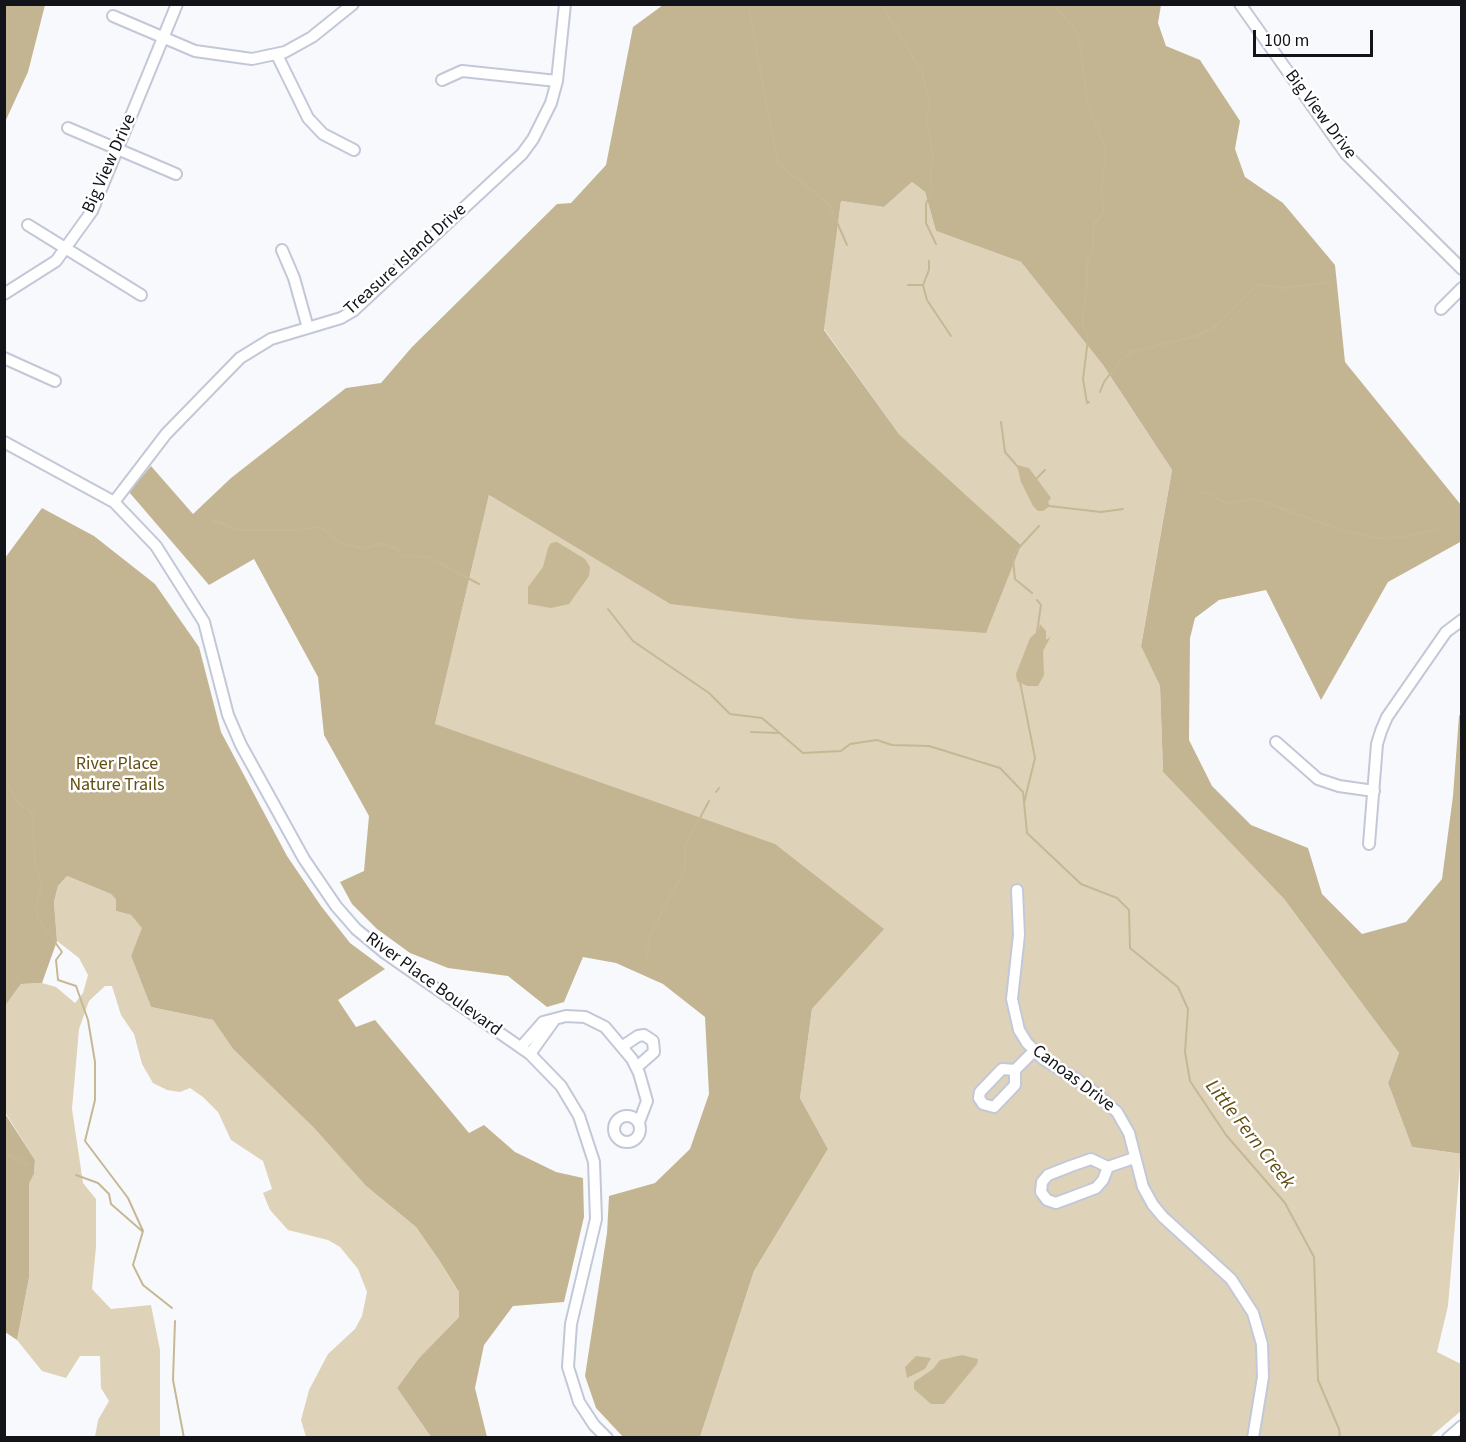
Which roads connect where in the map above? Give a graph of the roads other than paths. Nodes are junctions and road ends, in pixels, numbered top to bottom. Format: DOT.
graph roads {
  1 [pos="177,4"];
  2 [pos="353,4"];
  3 [pos="565,4"];
  4 [pos="1240,4"];
  5 [pos="113,16"];
  6 [pos="164,37"];
  7 [pos="277,55"];
  8 [pos="442,80"];
  9 [pos="557,81"];
  10 [pos="68,128"];
  11 [pos="118,150"];
  12 [pos="354,150"];
  13 [pos="176,174"];
  14 [pos="28,225"];
  15 [pos="66,249"];
  16 [pos="282,250"];
  17 [pos="1461,269"];
  18 [pos="1461,288"];
  19 [pos="4,294"];
  20 [pos="141,295"];
  21 [pos="1441,309"];
  22 [pos="308,328"];
  23 [pos="4,358"];
  24 [pos="55,381"];
  25 [pos="4,442"];
  26 [pos="114,502"];
  27 [pos="1461,620"];
  28 [pos="1276,742"];
  29 [pos="1374,791"];
  30 [pos="1370,844"];
  31 [pos="1017,890"];
  32 [pos="623,1046"];
  33 [pos="525,1051"];
  34 [pos="1034,1051"];
  35 [pos="636,1067"];
  36 [pos="1015,1070"];
  37 [pos="639,1122"];
  38 [pos="1134,1158"];
  39 [pos="1108,1167"];
  40 [pos="1461,1426"];
  41 [pos="607,1437"];
  42 [pos="1253,1437"];
  43 [pos="1448,1437"];
  1 -- 6 [label="street, Big View Drive"];
  2 -- 7 [label="street"];
  3 -- 9 [label="street, Treasure Island Drive"];
  4 -- 17 [label="street, Big View Drive"];
  5 -- 6 [label="street"];
  6 -- 7 [label="street"];
  6 -- 11 [label="street, Big View Drive"];
  7 -- 12 [label="street"];
  8 -- 9 [label="street"];
  9 -- 22 [label="street, Treasure Island Drive"];
  10 -- 11 [label="street"];
  11 -- 13 [label="street"];
  11 -- 15 [label="street, Big View Drive"];
  14 -- 15 [label="street"];
  15 -- 19 [label="street, Big View Drive"];
  15 -- 20 [label="street"];
  16 -- 22 [label="street"];
  18 -- 21 [label="street"];
  22 -- 26 [label="street, Treasure Island Drive"];
  23 -- 24 [label="street"];
  25 -- 26 [label="street, River Place Boulevard"];
  26 -- 33 [label="street, River Place Boulevard"];
  27 -- 29 [label="street"];
  28 -- 29 [label="street"];
  29 -- 30 [label="street"];
  31 -- 34 [label="street, Canoas Drive"];
  32 -- 33 [label="street"];
  32 -- 35 [label="street"];
  32 -- 35 [label="street"];
  33 -- 41 [label="street, River Place Boulevard"];
  34 -- 36 [label="street"];
  34 -- 38 [label="street, Canoas Drive"];
  35 -- 37 [label="street"];
  38 -- 39 [label="street"];
  38 -- 42 [label="street, Canoas Drive"];
  39 -- 39 [label="street"];
  40 -- 43 [label="street"];
}
